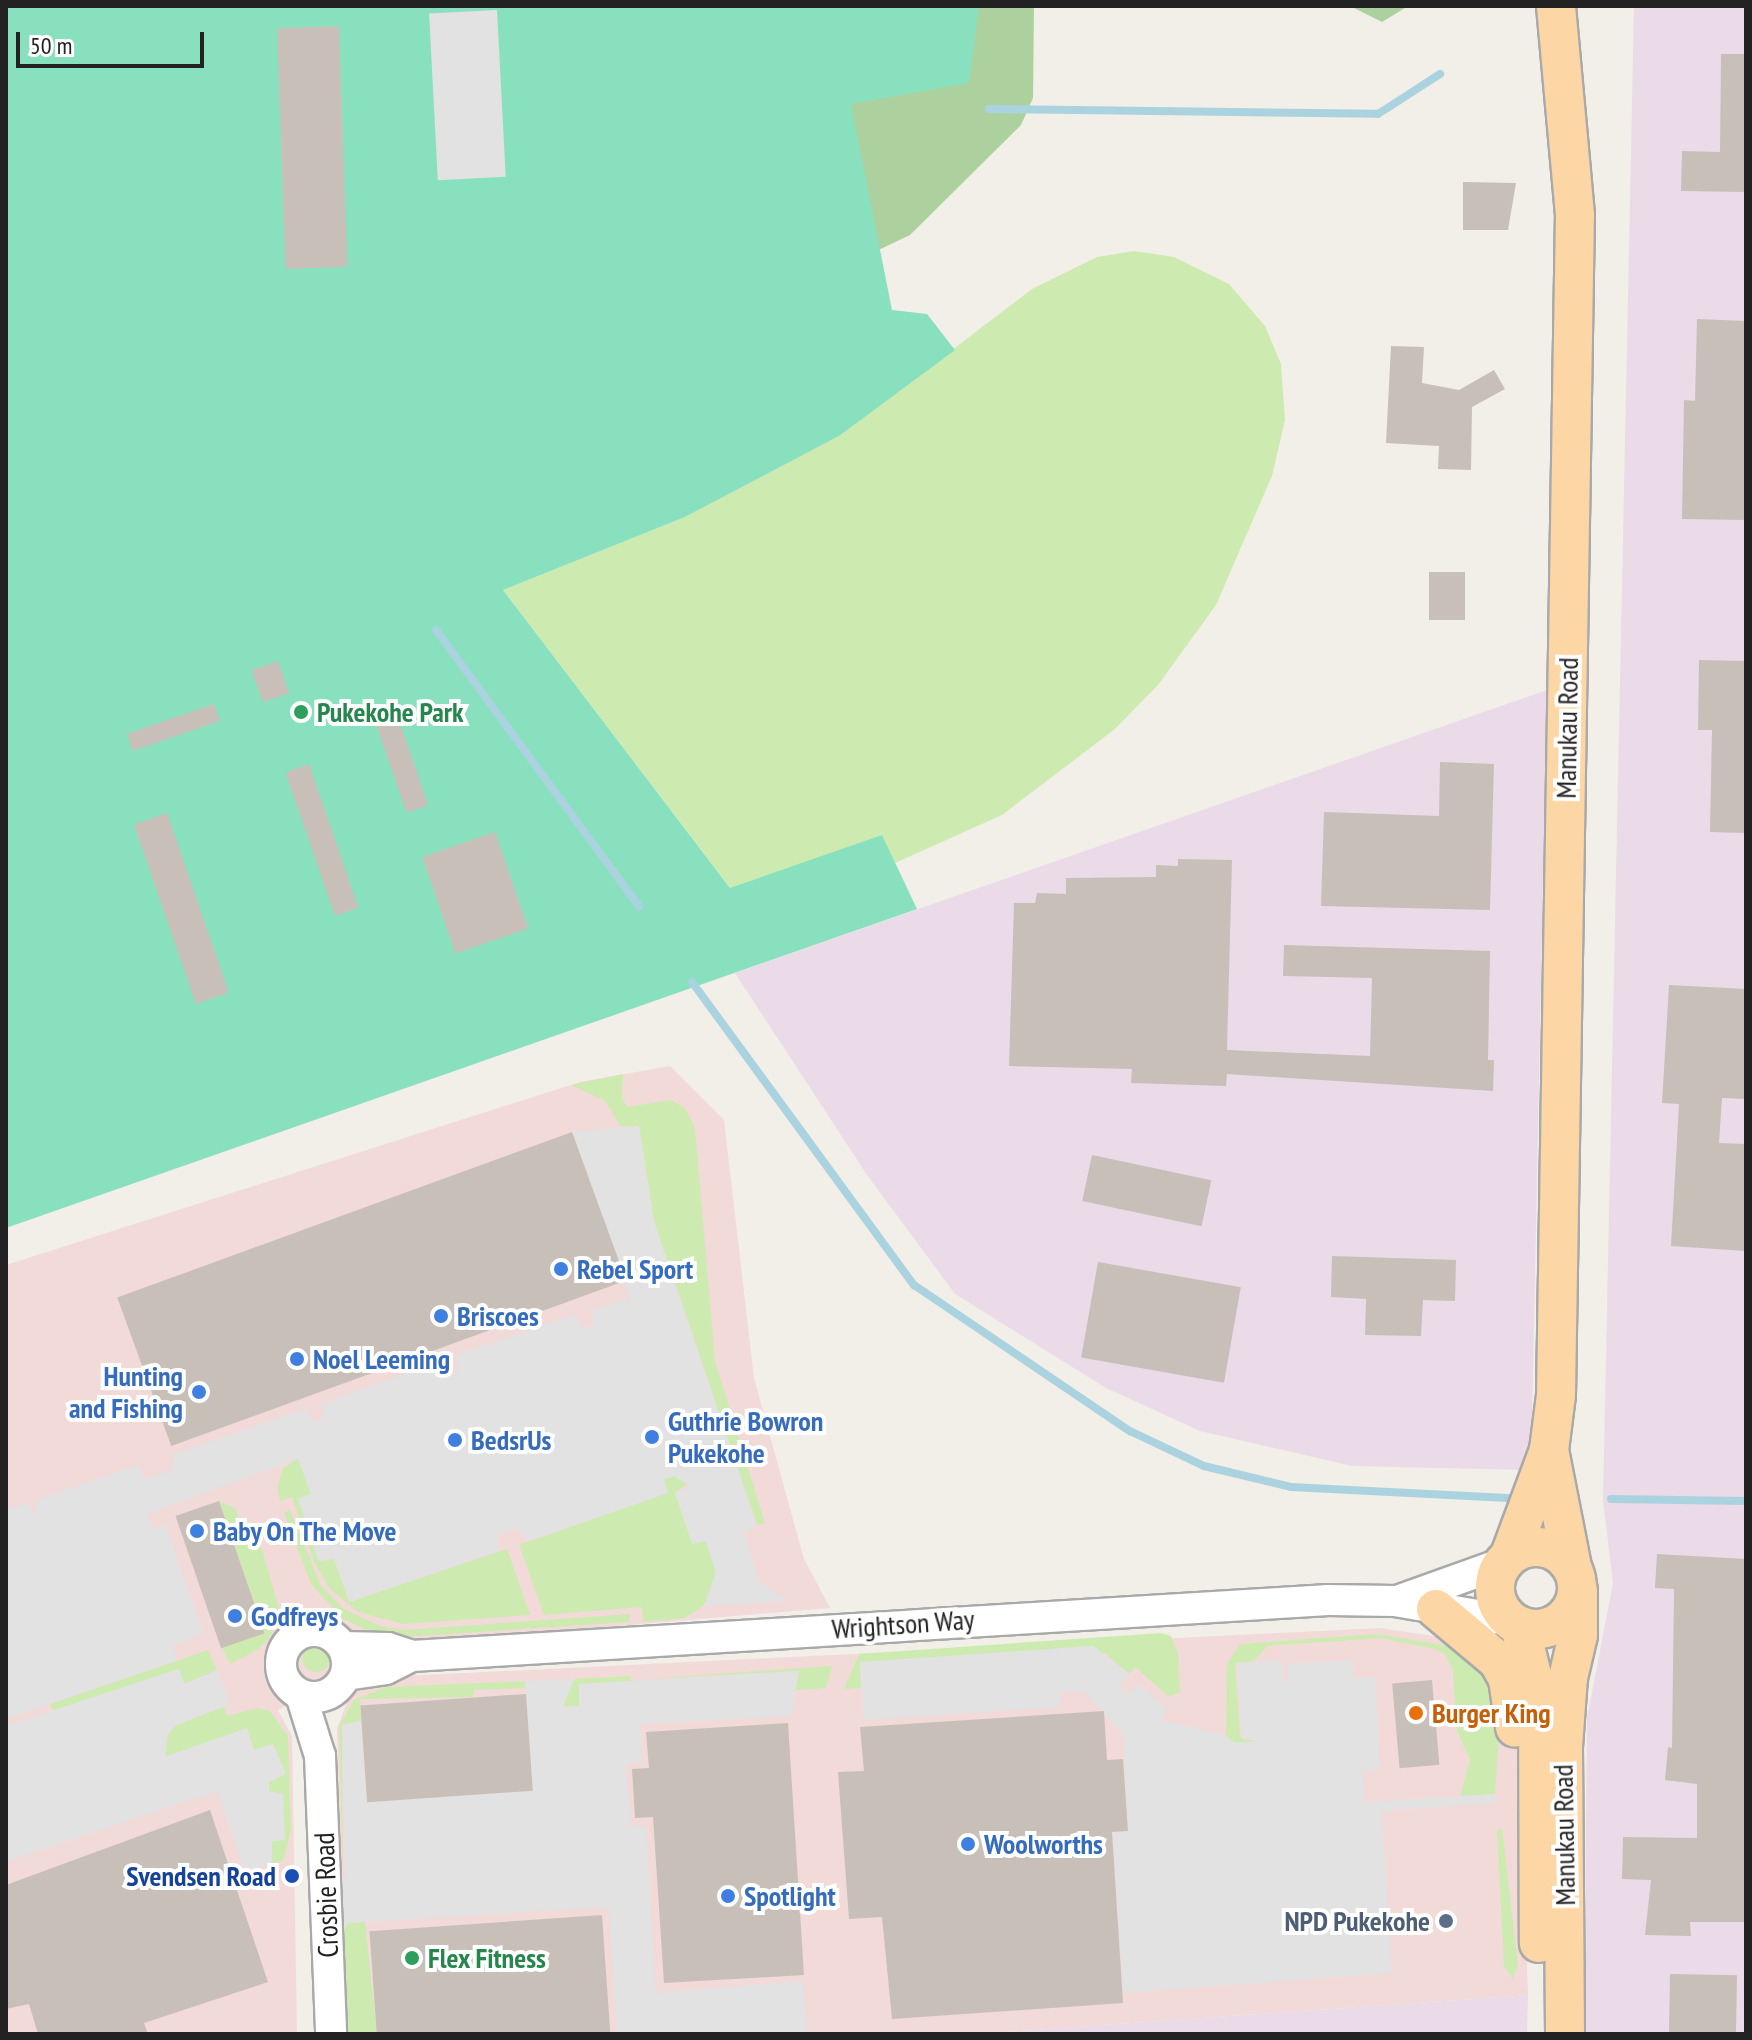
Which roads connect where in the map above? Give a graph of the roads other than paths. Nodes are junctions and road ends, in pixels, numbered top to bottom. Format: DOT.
graph roads {
  1 [pos="1556,6"];
  2 [pos="1549,1450"];
  3 [pos="1506,1559"];
  4 [pos="1575,1578"];
  5 [pos="1395,1601"];
  6 [pos="1436,1609"];
  7 [pos="1516,1623"];
  8 [pos="340,1671"];
  9 [pos="301,1695"];
  10 [pos="320,1756"];
  11 [pos="1539,1912"];
  12 [pos="331,2034"];
  13 [pos="1539,2034"];
  14 [pos="1565,2034"];
  1 -- 2 [label="main road, Manukau Road"];
  2 -- 3 [label="main road, Manukau Road"];
  2 -- 4 [label="main road, Manukau Road"];
  3 -- 4 [label="main road"];
  3 -- 5 [label="street, Wrightson Way"];
  3 -- 7 [label="main road"];
  4 -- 7 [label="main road"];
  4 -- 14 [label="main road, Manukau Road"];
  5 -- 6 [label="street, Wrightson Way"];
  5 -- 8 [label="street, Wrightson Way"];
  6 -- 7 [label="street, Wrightson Way"];
  6 -- 11 [label="main road"];
  7 -- 11 [label="main road, Manukau Road"];
  8 -- 9 [label="street"];
  8 -- 9 [label="street"];
  8 -- 10 [label="street, Crosbie Road"];
  9 -- 10 [label="street, Crosbie Road"];
  10 -- 12 [label="street, Crosbie Road"];
  11 -- 13 [label="main road, Manukau Road"];
}
